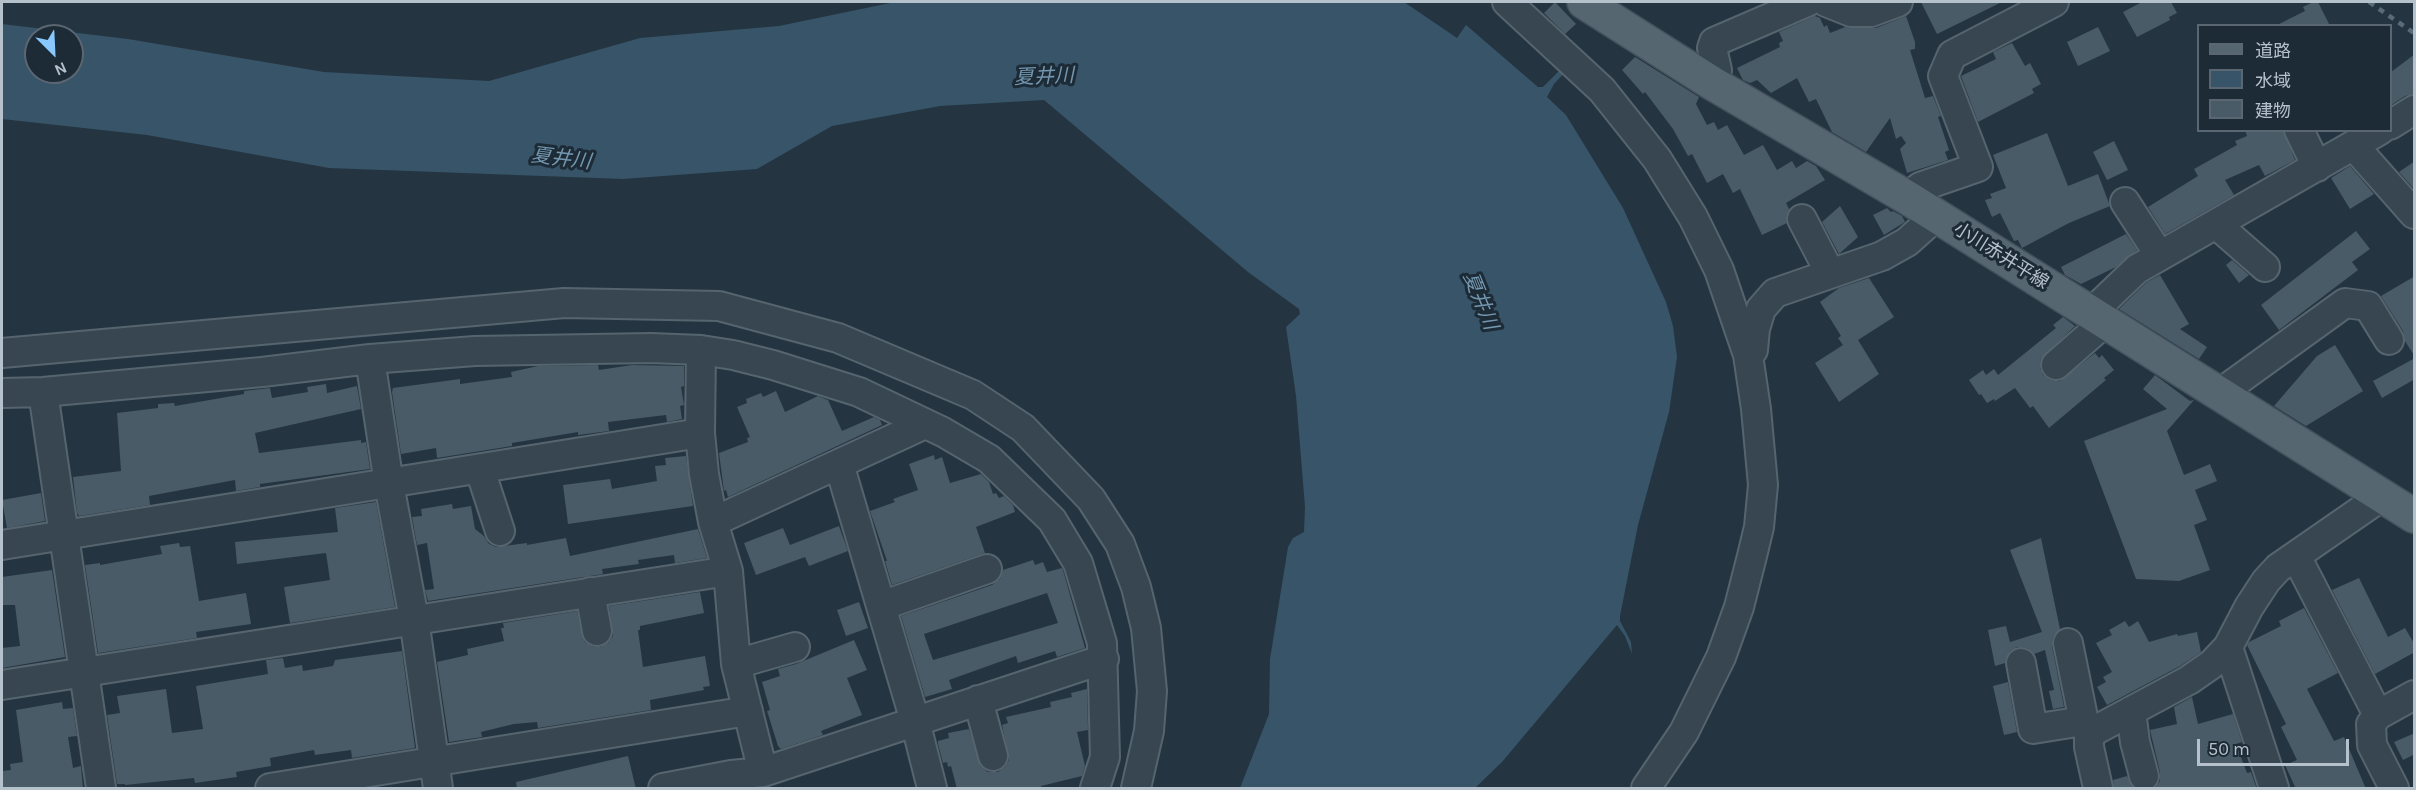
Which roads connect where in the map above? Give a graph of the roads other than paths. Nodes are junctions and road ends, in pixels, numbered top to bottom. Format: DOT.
graph roads {
  1 [pos="1507,2"];
  2 [pos="1584,2"];
  3 [pos="1807,2"];
  4 [pos="1826,2"];
  5 [pos="1899,2"];
  6 [pos="2054,2"];
  7 [pos="1712,83"];
  8 [pos="2415,110"];
  9 [pos="2392,123"];
  10 [pos="2302,132"];
  11 [pos="2321,132"];
  12 [pos="2377,132"];
  13 [pos="2335,157"];
  14 [pos="1908,198"];
  15 [pos="2125,202"];
  16 [pos="2415,214"];
  17 [pos="1936,216"];
  18 [pos="1802,219"];
  19 [pos="2217,225"];
  20 [pos="2160,256"];
  21 [pos="2265,267"];
  22 [pos="1830,273"];
  23 [pos="2098,318"];
  24 [pos="2389,340"];
  25 [pos="700,350"];
  26 [pos="2,354"];
  27 [pos="1748,355"];
  28 [pos="370,359"];
  29 [pos="2056,365"];
  30 [pos="43,392"];
  31 [pos="2,393"];
  32 [pos="2219,394"];
  33 [pos="925,424"];
  34 [pos="700,433"];
  35 [pos="839,464"];
  36 [pos="482,469"];
  37 [pos="389,484"];
  38 [pos="2382,496"];
  39 [pos="2415,516"];
  40 [pos="713,522"];
  41 [pos="500,531"];
  42 [pos="64,536"];
  43 [pos="2,545"];
  44 [pos="2296,556"];
  45 [pos="987,570"];
  46 [pos="728,571"];
  47 [pos="590,592"];
  48 [pos="881,606"];
  49 [pos="414,619"];
  50 [pos="597,631"];
  51 [pos="2068,643"];
  52 [pos="795,647"];
  53 [pos="2228,647"];
  54 [pos="1104,659"];
  55 [pos="2021,663"];
  56 [pos="736,664"];
  57 [pos="84,672"];
  58 [pos="2,685"];
  59 [pos="2415,695"];
  60 [pos="978,700"];
  61 [pos="748,711"];
  62 [pos="2131,711"];
  63 [pos="2378,715"];
  64 [pos="915,720"];
  65 [pos="2089,726"];
  66 [pos="993,756"];
  67 [pos="763,772"];
  68 [pos="436,775"];
  69 [pos="2144,776"];
  70 [pos="733,782"];
  71 [pos="101,789"];
  72 [pos="270,789"];
  73 [pos="663,789"];
  74 [pos="932,789"];
  75 [pos="1095,789"];
  76 [pos="1136,789"];
  77 [pos="1646,789"];
  78 [pos="2098,789"];
  79 [pos="2274,789"];
  80 [pos="2394,789"];
  1 -- 27 [label="street"];
  2 -- 7 [label="main road, 小川赤井平線"];
  3 -- 7 [label="street"];
  4 -- 5 [label="street"];
  6 -- 14 [label="street"];
  7 -- 14 [label="main road, 小川赤井平線"];
  8 -- 9 [label="street"];
  10 -- 13 [label="street"];
  11 -- 13 [label="street"];
  12 -- 13 [label="street"];
  13 -- 16 [label="street"];
  13 -- 19 [label="street"];
  14 -- 17 [label="main road, 小川赤井平線"];
  15 -- 20 [label="street"];
  17 -- 22 [label="street"];
  17 -- 23 [label="main road, 小川赤井平線"];
  18 -- 22 [label="street"];
  19 -- 20 [label="street"];
  19 -- 21 [label="street"];
  20 -- 23 [label="street"];
  22 -- 27 [label="street"];
  23 -- 29 [label="street"];
  23 -- 32 [label="main road, 小川赤井平線"];
  24 -- 32 [label="street"];
  25 -- 28 [label="street"];
  25 -- 33 [label="street"];
  25 -- 34 [label="street"];
  26 -- 76 [label="street"];
  27 -- 77 [label="street"];
  28 -- 30 [label="street"];
  28 -- 37 [label="street"];
  30 -- 31 [label="street"];
  30 -- 42 [label="street"];
  32 -- 38 [label="main road, 小川赤井平線"];
  33 -- 35 [label="street"];
  33 -- 54 [label="street"];
  34 -- 36 [label="street"];
  34 -- 40 [label="street"];
  35 -- 40 [label="street"];
  35 -- 48 [label="street"];
  36 -- 37 [label="street"];
  36 -- 41 [label="street"];
  37 -- 42 [label="street"];
  37 -- 49 [label="street"];
  38 -- 39 [label="main road, 小川赤井平線"];
  38 -- 44 [label="street"];
  40 -- 46 [label="street"];
  42 -- 43 [label="street"];
  42 -- 57 [label="street"];
  44 -- 53 [label="street"];
  44 -- 63 [label="street"];
  45 -- 48 [label="street"];
  46 -- 47 [label="street"];
  46 -- 56 [label="street"];
  47 -- 49 [label="street"];
  47 -- 50 [label="street"];
  48 -- 64 [label="street"];
  49 -- 57 [label="street"];
  49 -- 68 [label="street"];
  51 -- 65 [label="street"];
  52 -- 56 [label="street"];
  53 -- 62 [label="street"];
  53 -- 79 [label="street"];
  54 -- 60 [label="street"];
  54 -- 75 [label="street"];
  55 -- 65 [label="street"];
  56 -- 61 [label="street"];
  57 -- 58 [label="street"];
  57 -- 71 [label="street"];
  59 -- 63 [label="street"];
  60 -- 64 [label="street"];
  60 -- 66 [label="street"];
  61 -- 67 [label="street"];
  61 -- 68 [label="street"];
  62 -- 65 [label="street"];
  62 -- 69 [label="street"];
  63 -- 80 [label="street"];
  64 -- 67 [label="street"];
  64 -- 74 [label="street"];
  65 -- 78 [label="street"];
  67 -- 70 [label="street"];
  68 -- 72 [label="street"];
  70 -- 73 [label="street"];
}
